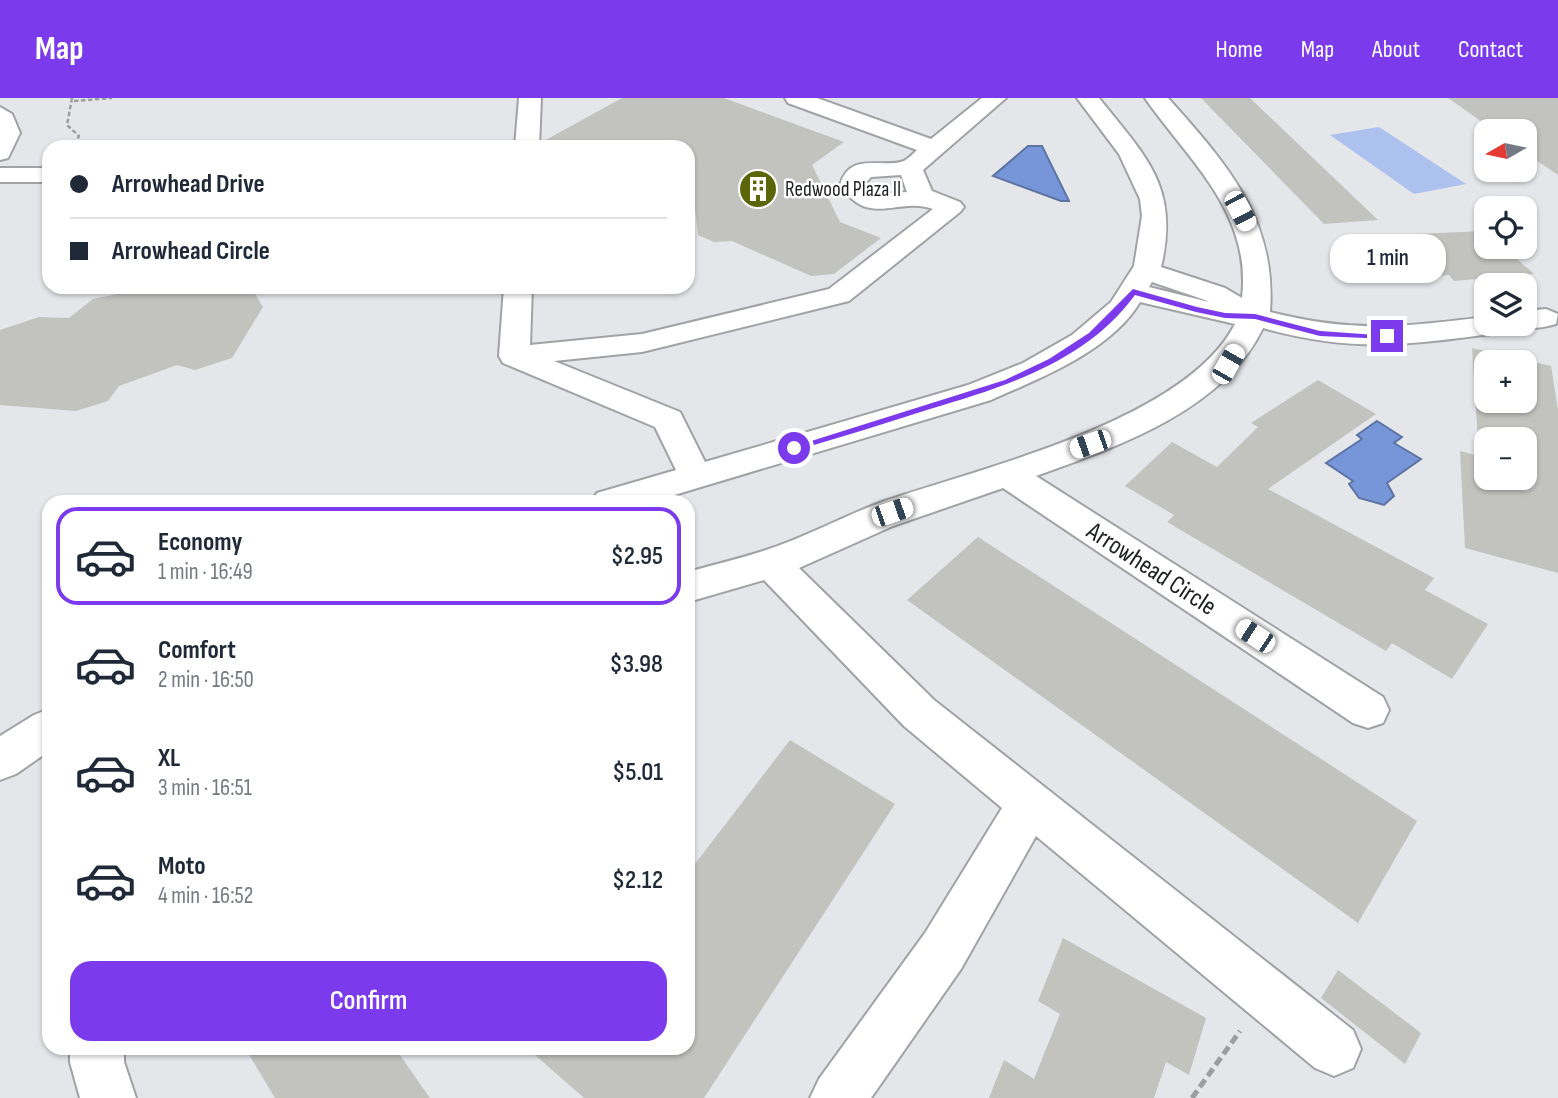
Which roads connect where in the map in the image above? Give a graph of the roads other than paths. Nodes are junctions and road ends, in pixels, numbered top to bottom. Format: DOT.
graph roads {
  1 [pos="530,98"];
  2 [pos="796,98"];
  3 [pos="995,98"];
  4 [pos="1088,98"];
  5 [pos="1156,98"];
  6 [pos="0,114"];
  7 [pos="527,140"];
  8 [pos="934,148"];
  9 [pos="0,153"];
  10 [pos="910,168"];
  11 [pos="0,175"];
  12 [pos="42,175"];
  13 [pos="921,196"];
  14 [pos="1139,281"];
  15 [pos="518,294"];
  16 [pos="1255,317"];
  17 [pos="1474,327"];
  18 [pos="514,356"];
  19 [pos="1006,473"];
  20 [pos="695,477"];
  21 [pos="633,495"];
  22 [pos="770,564"];
  23 [pos="695,585"];
  24 [pos="1368,710"];
  25 [pos="42,733"];
  26 [pos="0,760"];
  27 [pos="1031,803"];
  28 [pos="1334,1049"];
  29 [pos="97,1055"];
  30 [pos="107,1098"];
  31 [pos="838,1098"];
  1 -- 7 [label="street"];
  2 -- 8 [label="street"];
  3 -- 8 [label="street"];
  4 -- 14 [label="street"];
  5 -- 16 [label="street"];
  6 -- 9 [label="street"];
  8 -- 10 [label="street"];
  10 -- 13 [label="street"];
  10 -- 13 [label="street"];
  11 -- 12 [label="street"];
  13 -- 18 [label="street"];
  14 -- 16 [label="street"];
  14 -- 20 [label="street"];
  15 -- 18 [label="street"];
  16 -- 17 [label="street"];
  16 -- 19 [label="street"];
  18 -- 20 [label="street"];
  19 -- 22 [label="street"];
  19 -- 24 [label="street, Arrowhead Circle"];
  20 -- 21 [label="street"];
  22 -- 23 [label="street"];
  22 -- 27 [label="street"];
  25 -- 26 [label="street"];
  27 -- 28 [label="street"];
  27 -- 31 [label="street"];
  29 -- 30 [label="street"];
}
